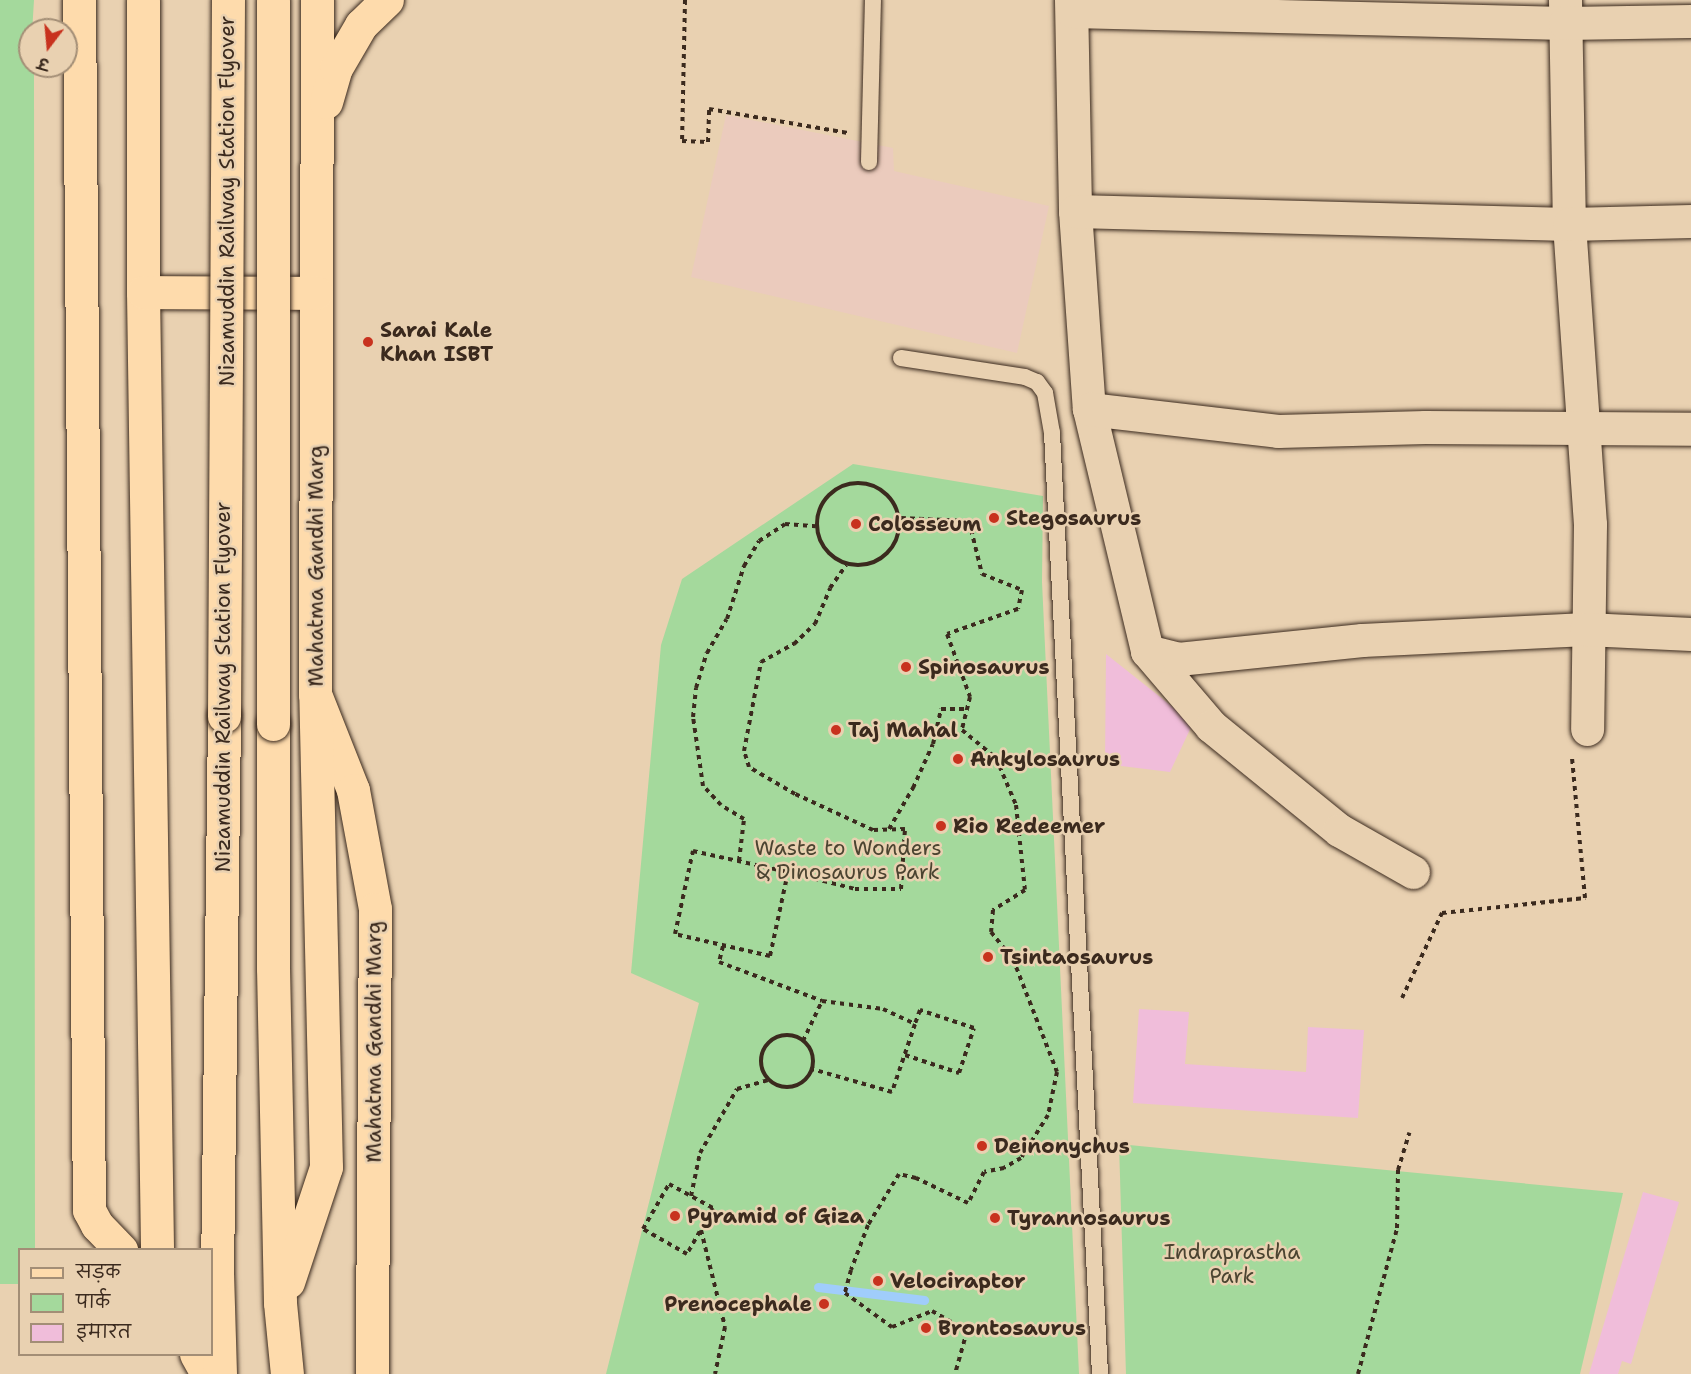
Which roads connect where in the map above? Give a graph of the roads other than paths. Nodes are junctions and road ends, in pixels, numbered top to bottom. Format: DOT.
graph roads {
  1 [pos="79,0"];
  2 [pos="143,0"];
  3 [pos="228,0"];
  4 [pos="273,0"];
  5 [pos="317,0"];
  6 [pos="387,0"];
  7 [pos="873,0"];
  8 [pos="1071,6"];
  9 [pos="1565,12"];
  10 [pos="1691,21"];
  11 [pos="317,132"];
  12 [pos="869,162"];
  13 [pos="1075,211"];
  14 [pos="1691,221"];
  15 [pos="1569,224"];
  16 [pos="143,292"];
  17 [pos="316,293"];
  18 [pos="902,358"];
  19 [pos="1089,409"];
  20 [pos="1691,429"];
  21 [pos="1582,430"];
  22 [pos="1586,629"];
  23 [pos="1691,634"];
  24 [pos="1147,651"];
  25 [pos="315,694"];
  26 [pos="1587,729"];
  27 [pos="1413,872"];
  28 [pos="119,1248"];
  29 [pos="157,1248"];
  30 [pos="280,1303"];
  31 [pos="197,1356"];
  32 [pos="207,1374"];
  33 [pos="220,1374"];
  34 [pos="287,1374"];
  35 [pos="372,1374"];
  36 [pos="1100,1374"];
  1 -- 28 [label="main road"];
  2 -- 16 [label="main road"];
  3 -- 33 [label="main road, Nizamuddin Railway Station Flyover, bridge"];
  4 -- 30 [label="main road, bridge"];
  5 -- 11 [label="main road, Mahatma Gandhi Marg"];
  6 -- 11 [label="main road"];
  7 -- 12 [label="lane"];
  8 -- 9 [label="street"];
  8 -- 13 [label="street"];
  9 -- 10 [label="street"];
  9 -- 15 [label="street"];
  11 -- 17 [label="main road, Mahatma Gandhi Marg"];
  13 -- 15 [label="street"];
  13 -- 19 [label="street"];
  14 -- 15 [label="street"];
  15 -- 21 [label="street"];
  16 -- 17 [label="main road"];
  16 -- 29 [label="main road"];
  17 -- 25 [label="main road, Mahatma Gandhi Marg"];
  18 -- 36 [label="lane"];
  19 -- 21 [label="street"];
  19 -- 24 [label="street"];
  20 -- 21 [label="street"];
  21 -- 22 [label="street"];
  22 -- 23 [label="street"];
  22 -- 24 [label="street"];
  22 -- 26 [label="street"];
  24 -- 27 [label="street"];
  25 -- 30 [label="main road"];
  25 -- 35 [label="main road, Mahatma Gandhi Marg"];
  30 -- 34 [label="main road"];
  31 -- 32 [label="main road"];
}
